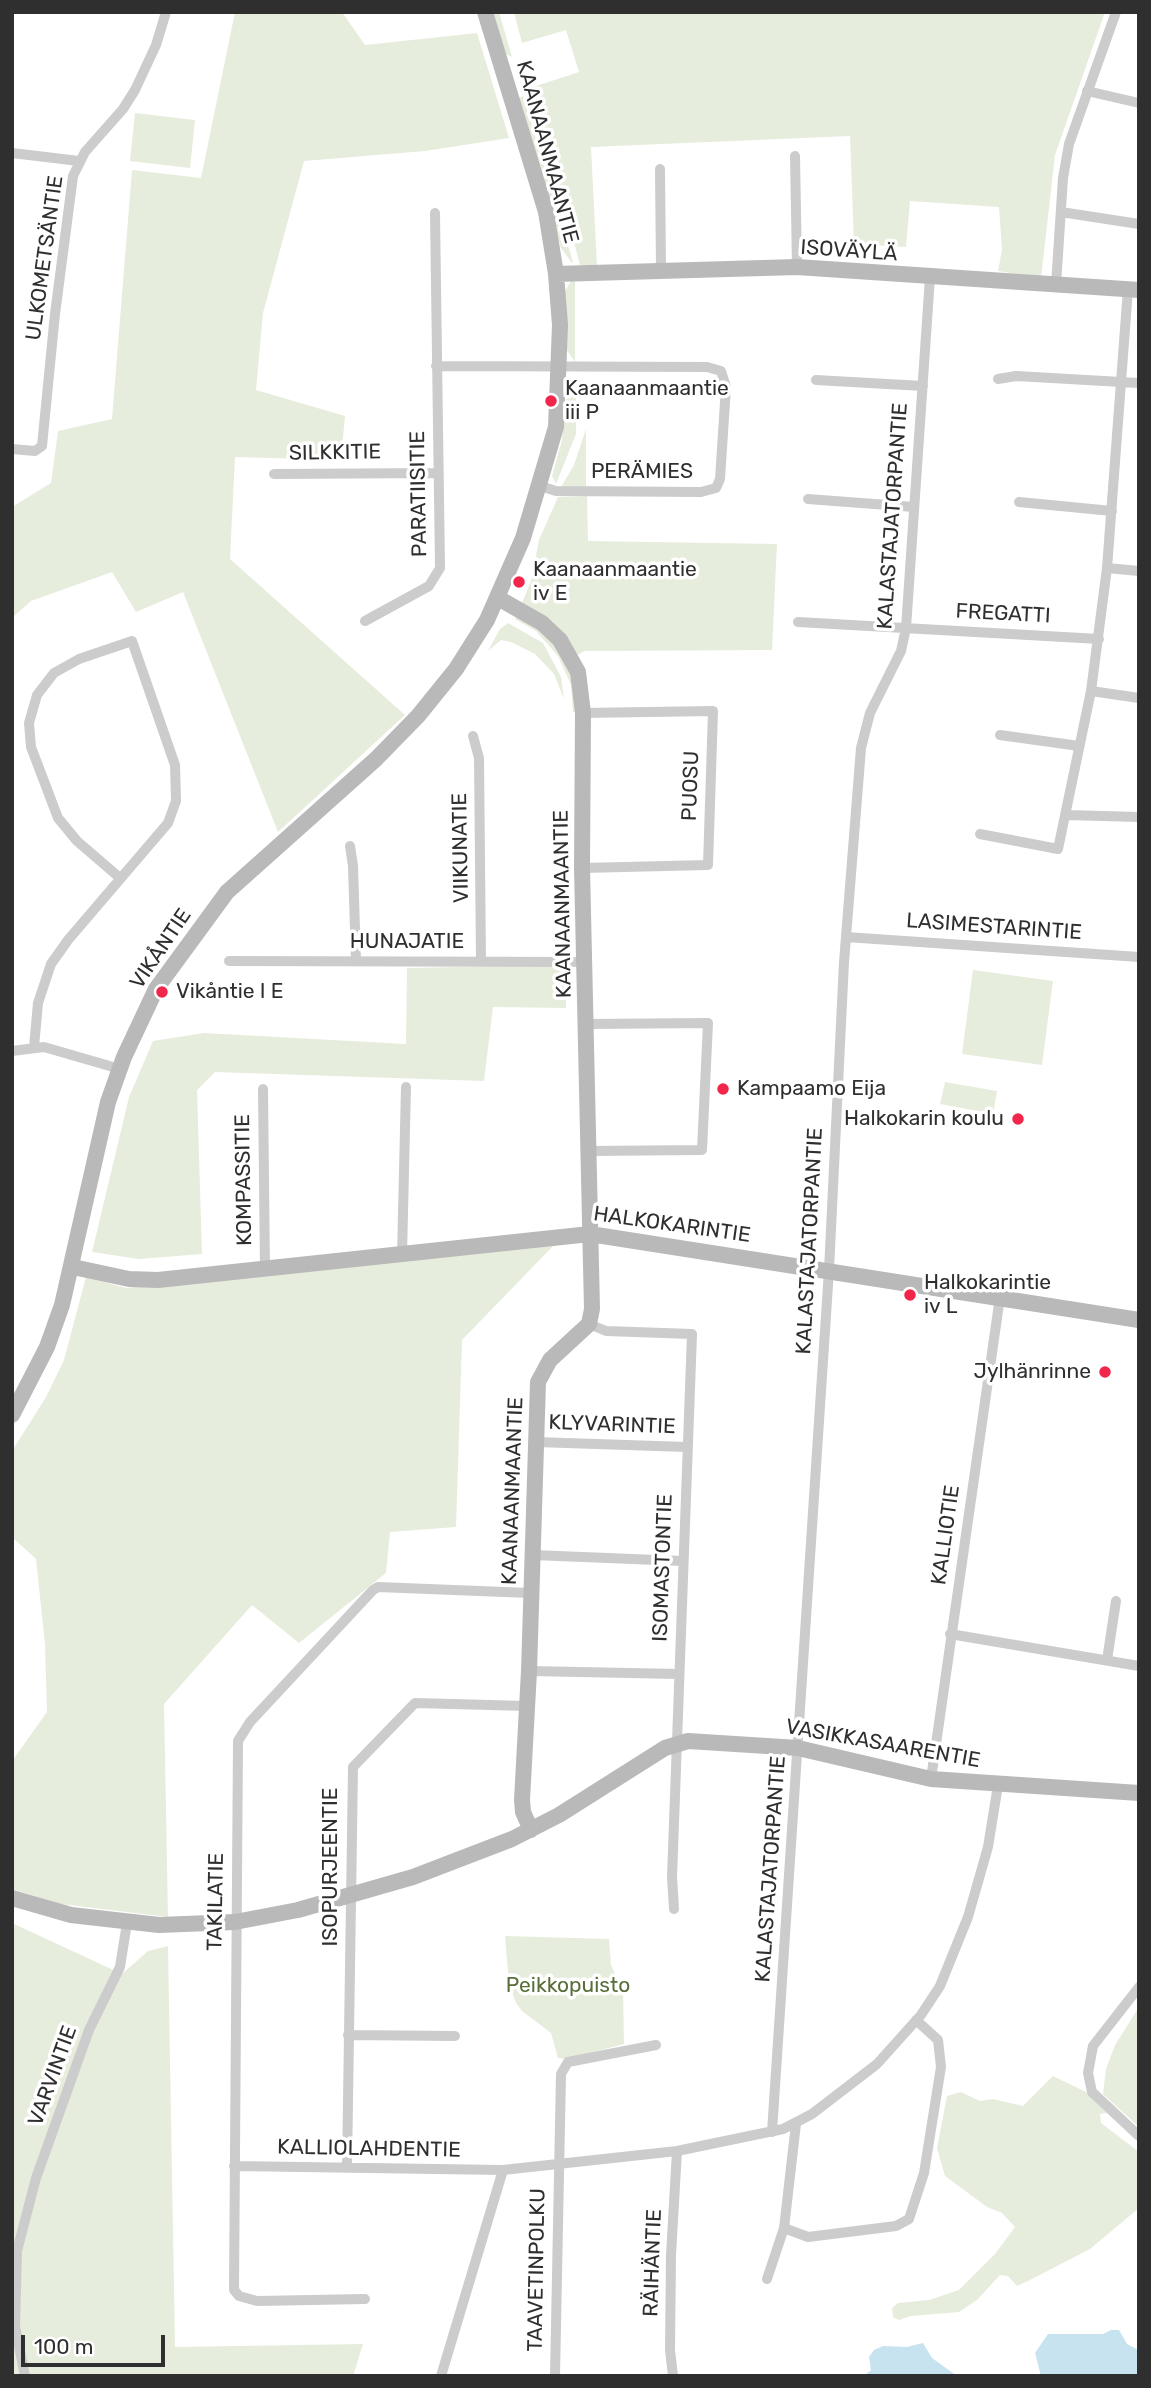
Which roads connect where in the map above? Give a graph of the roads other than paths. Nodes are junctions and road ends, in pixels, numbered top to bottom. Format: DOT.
graph roads {
  1 [pos="166,12"];
  2 [pos="485,12"];
  3 [pos="1116,12"];
  4 [pos="1087,92"];
  5 [pos="1139,103"];
  6 [pos="12,153"];
  7 [pos="794,156"];
  8 [pos="79,162"];
  9 [pos="660,169"];
  10 [pos="435,212"];
  11 [pos="1060,212"];
  12 [pos="1139,224"];
  13 [pos="797,267"];
  14 [pos="662,270"];
  15 [pos="556,275"];
  16 [pos="930,277"];
  17 [pos="1056,285"];
  18 [pos="1133,290"];
  19 [pos="436,366"];
  20 [pos="560,369"];
  21 [pos="998,379"];
  22 [pos="816,380"];
  23 [pos="1123,382"];
  24 [pos="1139,383"];
  25 [pos="923,386"];
  26 [pos="12,449"];
  27 [pos="438,473"];
  28 [pos="274,474"];
  29 [pos="540,486"];
  30 [pos="808,499"];
  31 [pos="1019,502"];
  32 [pos="914,507"];
  33 [pos="1112,511"];
  34 [pos="1107,568"];
  35 [pos="1139,571"];
  36 [pos="499,598"];
  37 [pos="365,621"];
  38 [pos="798,622"];
  39 [pos="906,628"];
  40 [pos="1099,639"];
  41 [pos="1091,691"];
  42 [pos="1139,698"];
  43 [pos="583,713"];
  44 [pos="1000,735"];
  45 [pos="472,736"];
  46 [pos="1079,746"];
  47 [pos="1066,815"];
  48 [pos="1139,817"];
  49 [pos="980,834"];
  50 [pos="350,846"];
  51 [pos="582,867"];
  52 [pos="120,878"];
  53 [pos="846,937"];
  54 [pos="1139,957"];
  55 [pos="229,961"];
  56 [pos="356,961"];
  57 [pos="481,962"];
  58 [pos="586,962"];
  59 [pos="587,1024"];
  60 [pos="34,1047"];
  61 [pos="12,1051"];
  62 [pos="120,1069"];
  63 [pos="406,1087"];
  64 [pos="262,1089"];
  65 [pos="588,1151"];
  66 [pos="590,1234"];
  67 [pos="402,1255"];
  68 [pos="73,1267"];
  69 [pos="829,1270"];
  70 [pos="265,1271"];
  71 [pos="1000,1297"];
  72 [pos="1139,1320"];
  73 [pos="589,1324"];
  74 [pos="12,1415"];
  75 [pos="536,1442"];
  76 [pos="687,1447"];
  77 [pos="533,1555"];
  78 [pos="682,1561"];
  79 [pos="530,1593"];
  80 [pos="1115,1601"];
  81 [pos="950,1634"];
  82 [pos="1107,1660"];
  83 [pos="1139,1666"];
  84 [pos="529,1671"];
  85 [pos="679,1674"];
  86 [pos="527,1706"];
  87 [pos="679,1744"];
  88 [pos="799,1748"];
  89 [pos="930,1779"];
  90 [pos="998,1785"];
  91 [pos="1139,1793"];
  92 [pos="531,1830"];
  93 [pos="350,1897"];
  94 [pos="12,1898"];
  95 [pos="674,1909"];
  96 [pos="235,1922"];
  97 [pos="127,1923"];
  98 [pos="1139,1987"];
  99 [pos="916,2020"];
  100 [pos="348,2035"];
  101 [pos="455,2036"];
  102 [pos="656,2045"];
  103 [pos="796,2124"];
  104 [pos="772,2132"];
  105 [pos="1139,2136"];
  106 [pos="677,2151"];
  107 [pos="558,2164"];
  108 [pos="234,2166"];
  109 [pos="347,2168"];
  110 [pos="503,2170"];
  111 [pos="784,2228"];
  112 [pos="767,2279"];
  113 [pos="365,2300"];
  114 [pos="13,2326"];
  115 [pos="25,2376"];
  116 [pos="441,2376"];
  117 [pos="555,2376"];
  118 [pos="673,2376"];
  1 -- 8 [label="street, ULKOMETSÄNTIE"];
  2 -- 15 [label="street, KAANAANMAANTIE"];
  3 -- 4 [label="street"];
  4 -- 5 [label="street"];
  4 -- 11 [label="street"];
  6 -- 8 [label="street"];
  7 -- 13 [label="street"];
  8 -- 26 [label="street, ULKOMETSÄNTIE"];
  9 -- 14 [label="street"];
  10 -- 19 [label="street, PARATIISITIE"];
  11 -- 12 [label="street"];
  11 -- 17 [label="street"];
  13 -- 14 [label="street, ISOVÄYLÄ"];
  13 -- 16 [label="street, ISOVÄYLÄ"];
  14 -- 15 [label="street, ISOVÄYLÄ"];
  15 -- 20 [label="street, KAANAANMAANTIE"];
  16 -- 17 [label="street, ISOVÄYLÄ"];
  16 -- 25 [label="street, KALASTAJATORPANTIE"];
  17 -- 18 [label="street, ISOVÄYLÄ"];
  18 -- 23 [label="street"];
  19 -- 20 [label="street"];
  19 -- 27 [label="street, PARATIISITIE"];
  20 -- 29 [label="street, KAANAANMAANTIE"];
  20 -- 29 [label="street, PERÄMIES"];
  21 -- 23 [label="street"];
  22 -- 25 [label="street"];
  23 -- 24 [label="street"];
  23 -- 33 [label="street"];
  25 -- 32 [label="street, KALASTAJATORPANTIE"];
  27 -- 28 [label="street, SILKKITIE"];
  27 -- 37 [label="street, PARATIISITIE"];
  29 -- 36 [label="street, KAANAANMAANTIE"];
  30 -- 32 [label="street"];
  31 -- 33 [label="street"];
  32 -- 39 [label="street, KALASTAJATORPANTIE"];
  33 -- 34 [label="street"];
  34 -- 35 [label="street"];
  34 -- 40 [label="street"];
  36 -- 43 [label="street, KAANAANMAANTIE"];
  36 -- 62 [label="street, VIKÅNTIE"];
  38 -- 39 [label="street, FREGATTI"];
  39 -- 40 [label="street, FREGATTI"];
  39 -- 53 [label="street, KALASTAJATORPANTIE"];
  40 -- 41 [label="street"];
  41 -- 42 [label="street"];
  41 -- 46 [label="street"];
  43 -- 51 [label="street, KAANAANMAANTIE"];
  43 -- 51 [label="street, PUOSU"];
  44 -- 46 [label="street"];
  45 -- 57 [label="street, VIIKUNATIE"];
  46 -- 47 [label="street"];
  47 -- 48 [label="street"];
  47 -- 49 [label="street"];
  50 -- 56 [label="street"];
  51 -- 58 [label="street, KAANAANMAANTIE"];
  52 -- 52 [label="street"];
  52 -- 60 [label="street"];
  53 -- 54 [label="street, LASIMESTARINTIE"];
  53 -- 69 [label="street, KALASTAJATORPANTIE"];
  55 -- 56 [label="street, HUNAJATIE"];
  56 -- 57 [label="street, HUNAJATIE"];
  57 -- 58 [label="street, HUNAJATIE"];
  58 -- 59 [label="street, KAANAANMAANTIE"];
  59 -- 65 [label="street, KAANAANMAANTIE"];
  59 -- 65 [label="street"];
  60 -- 61 [label="street"];
  60 -- 62 [label="street"];
  62 -- 68 [label="street, VIKÅNTIE"];
  63 -- 67 [label="street"];
  64 -- 70 [label="street, KOMPASSITIE"];
  65 -- 66 [label="street, KAANAANMAANTIE"];
  66 -- 67 [label="street, HALKOKARINTIE"];
  66 -- 69 [label="street, HALKOKARINTIE"];
  66 -- 73 [label="street, KAANAANMAANTIE"];
  67 -- 70 [label="street, HALKOKARINTIE"];
  68 -- 70 [label="street, HALKOKARINTIE"];
  68 -- 74 [label="street, VIKÅNTIE"];
  69 -- 71 [label="street, HALKOKARINTIE"];
  69 -- 88 [label="street, KALASTAJATORPANTIE"];
  71 -- 72 [label="street, HALKOKARINTIE"];
  71 -- 81 [label="street, KALLIOTIE"];
  73 -- 75 [label="street, KAANAANMAANTIE"];
  73 -- 76 [label="street, ISOMASTONTIE"];
  75 -- 76 [label="street, KLYVARINTIE"];
  75 -- 77 [label="street, KAANAANMAANTIE"];
  76 -- 78 [label="street, ISOMASTONTIE"];
  77 -- 78 [label="street"];
  77 -- 79 [label="street, KAANAANMAANTIE"];
  78 -- 85 [label="street, ISOMASTONTIE"];
  79 -- 84 [label="street, KAANAANMAANTIE"];
  79 -- 96 [label="street, TAKILATIE"];
  80 -- 82 [label="street"];
  81 -- 82 [label="street"];
  81 -- 89 [label="street, KALLIOTIE"];
  82 -- 83 [label="street"];
  84 -- 85 [label="street"];
  84 -- 86 [label="street, KAANAANMAANTIE"];
  85 -- 87 [label="street, ISOMASTONTIE"];
  86 -- 92 [label="street, KAANAANMAANTIE"];
  86 -- 93 [label="street, ISOPURJEENTIE"];
  87 -- 88 [label="street, VASIKKASAARENTIE"];
  87 -- 92 [label="street, VASIKKASAARENTIE"];
  87 -- 95 [label="street, ISOMASTONTIE"];
  88 -- 89 [label="street, VASIKKASAARENTIE"];
  88 -- 104 [label="street, KALASTAJATORPANTIE"];
  89 -- 90 [label="street, VASIKKASAARENTIE"];
  90 -- 91 [label="street, VASIKKASAARENTIE"];
  90 -- 99 [label="street, KALLIOLAHDENTIE"];
  92 -- 93 [label="street, VASIKKASAARENTIE"];
  93 -- 96 [label="street, VASIKKASAARENTIE"];
  93 -- 100 [label="street, ISOPURJEENTIE"];
  94 -- 97 [label="street, VASIKKASAARENTIE"];
  96 -- 97 [label="street, VASIKKASAARENTIE"];
  96 -- 108 [label="street, TAKILATIE"];
  97 -- 114 [label="street, VARVINTIE"];
  98 -- 105 [label="street"];
  99 -- 103 [label="street, KALLIOLAHDENTIE"];
  99 -- 111 [label="street"];
  100 -- 101 [label="street"];
  100 -- 109 [label="street, ISOPURJEENTIE"];
  102 -- 107 [label="street, TAAVETINPOLKU"];
  103 -- 104 [label="street, KALLIOLAHDENTIE"];
  103 -- 111 [label="street"];
  104 -- 106 [label="street, KALLIOLAHDENTIE"];
  106 -- 107 [label="street, KALLIOLAHDENTIE"];
  106 -- 118 [label="street, RÄIHÄNTIE"];
  107 -- 110 [label="street, KALLIOLAHDENTIE"];
  107 -- 117 [label="street, TAAVETINPOLKU"];
  108 -- 109 [label="street, KALLIOLAHDENTIE"];
  108 -- 113 [label="street, TAKILATIE"];
  109 -- 110 [label="street, KALLIOLAHDENTIE"];
  110 -- 116 [label="street"];
  111 -- 112 [label="street"];
  114 -- 115 [label="street, VARVINTIE"];
}
